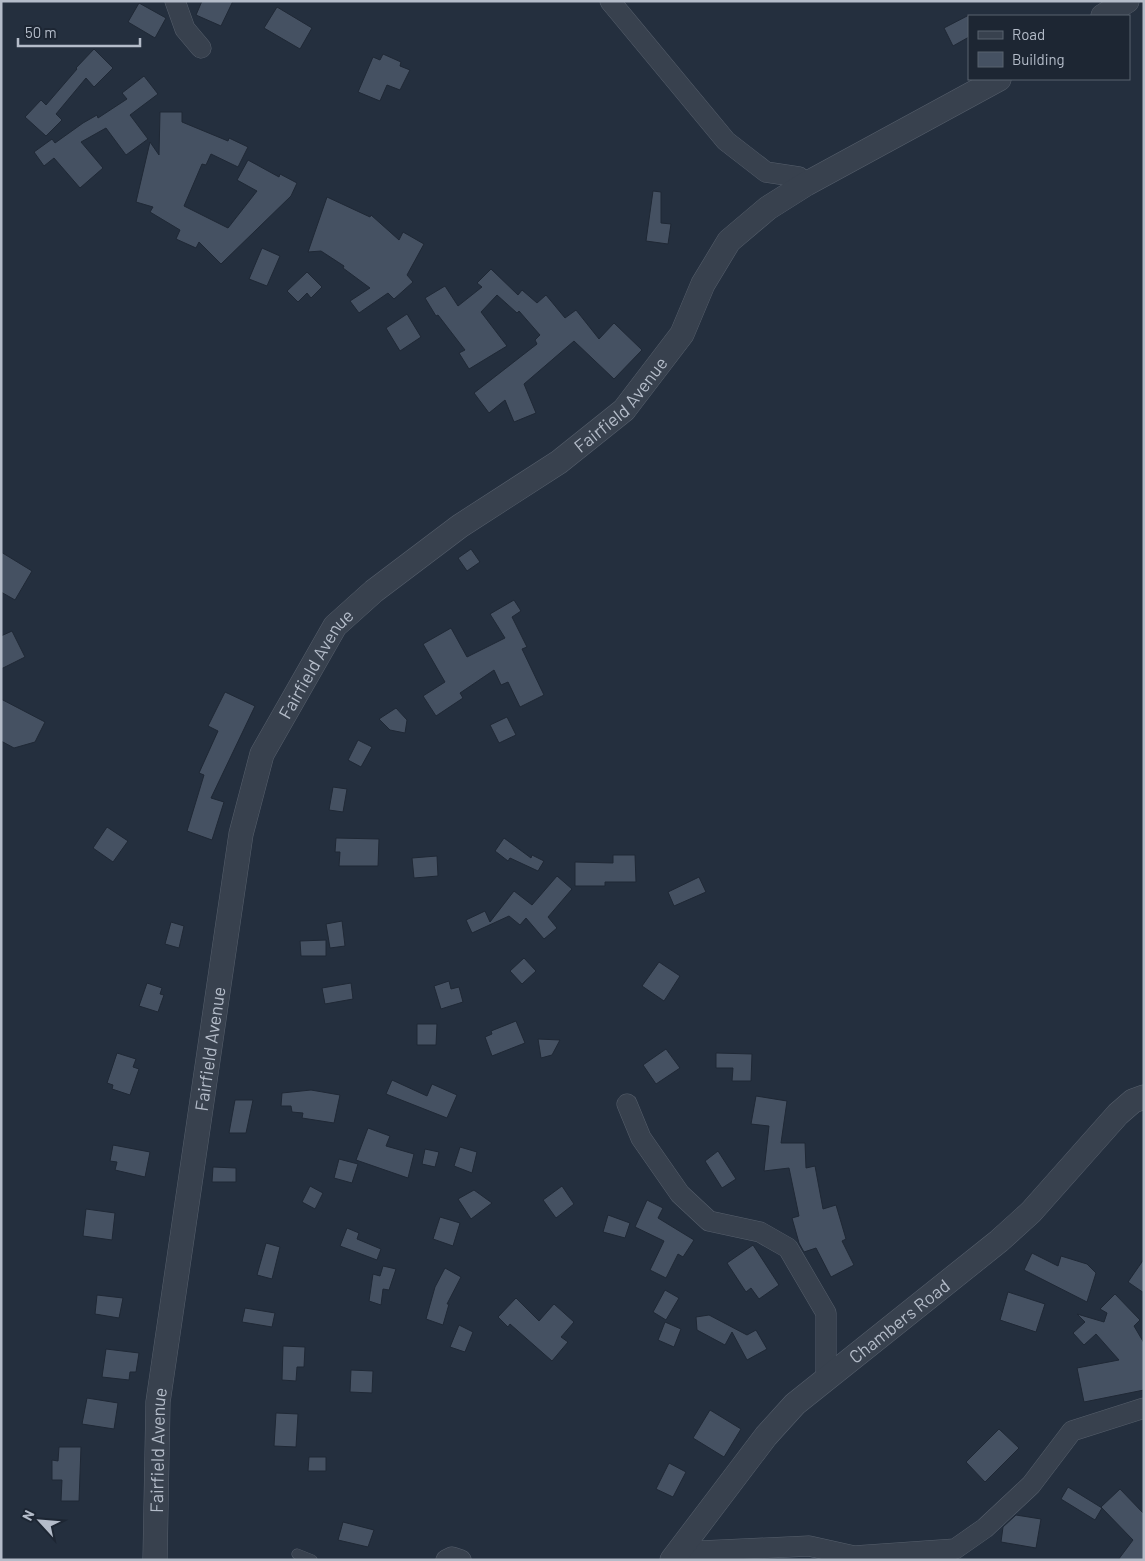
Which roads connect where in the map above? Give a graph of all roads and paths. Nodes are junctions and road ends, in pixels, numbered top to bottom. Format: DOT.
graph roads {
  1 [pos="175,1"];
  2 [pos="610,1"];
  3 [pos="1127,1"];
  4 [pos="1105,15"];
  5 [pos="201,48"];
  6 [pos="997,80"];
  7 [pos="806,184"];
  8 [pos="1144,1097"];
  9 [pos="627,1104"];
  10 [pos="826,1380"];
  11 [pos="1144,1408"];
  12 [pos="298,1554"];
  13 [pos="676,1556"];
  14 [pos="856,1558"];
  15 [pos="155,1560"];
  16 [pos="312,1560"];
  17 [pos="446,1560"];
  18 [pos="461,1560"];
  1 -- 5 [label="street"];
  2 -- 7 [label="street"];
  3 -- 4 [label="street"];
  6 -- 7 [label="street, Fairfield Avenue"];
  7 -- 15 [label="street, Fairfield Avenue"];
  8 -- 10 [label="street, Chambers Road"];
  9 -- 10 [label="street"];
  10 -- 13 [label="street, Chambers Road"];
  11 -- 14 [label="street"];
  12 -- 16 [label="lane"];
  13 -- 14 [label="street"];
  17 -- 18 [label="street"];
}
